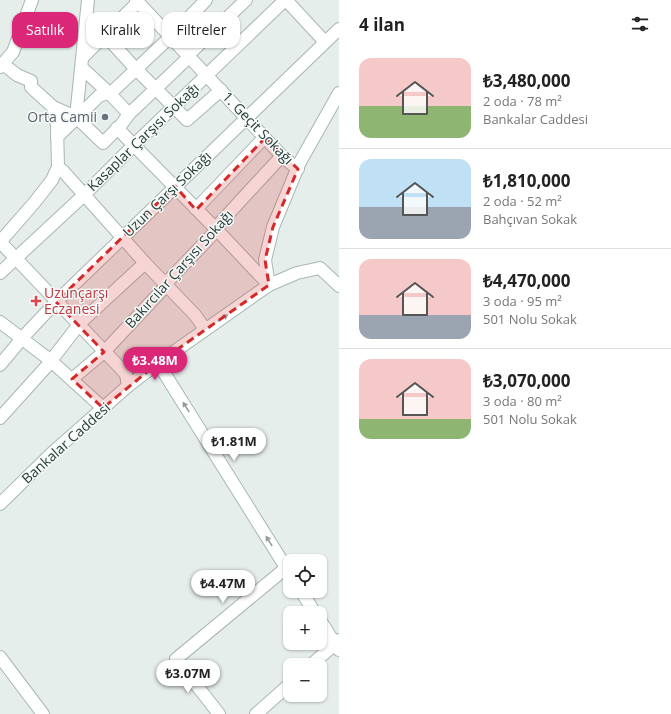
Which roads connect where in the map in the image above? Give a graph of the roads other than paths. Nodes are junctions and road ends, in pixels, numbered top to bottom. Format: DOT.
graph roads {
  1 [pos="32,0"];
  2 [pos="88,0"];
  3 [pos="206,0"];
  4 [pos="246,0"];
  5 [pos="286,0"];
  6 [pos="137,1"];
  7 [pos="127,12"];
  8 [pos="194,12"];
  9 [pos="162,28"];
  10 [pos="339,29"];
  11 [pos="325,42"];
  12 [pos="162,44"];
  13 [pos="94,48"];
  14 [pos="117,48"];
  15 [pos="182,48"];
  16 [pos="189,55"];
  17 [pos="82,62"];
  18 [pos="1,66"];
  19 [pos="136,69"];
  20 [pos="207,75"];
  21 [pos="155,89"];
  22 [pos="221,90"];
  23 [pos="109,93"];
  24 [pos="339,94"];
  25 [pos="54,107"];
  26 [pos="173,107"];
  27 [pos="129,114"];
  28 [pos="76,117"];
  29 [pos="246,117"];
  30 [pos="117,128"];
  31 [pos="57,138"];
  32 [pos="265,138"];
  33 [pos="134,144"];
  34 [pos="284,158"];
  35 [pos="58,167"];
  36 [pos="298,169"];
  37 [pos="174,186"];
  38 [pos="84,195"];
  39 [pos="196,210"];
  40 [pos="216,229"];
  41 [pos="122,238"];
  42 [pos="0,243"];
  43 [pos="16,258"];
  44 [pos="145,263"];
  45 [pos="0,273"];
  46 [pos="269,285"];
  47 [pos="165,286"];
  48 [pos="339,286"];
  49 [pos="56,302"];
  50 [pos="0,322"];
  51 [pos="78,325"];
  52 [pos="205,330"];
  53 [pos="22,339"];
  54 [pos="104,352"];
  55 [pos="50,360"];
  56 [pos="158,363"];
  57 [pos="0,365"];
  58 [pos="72,380"];
  59 [pos="128,386"];
  60 [pos="103,408"];
  61 [pos="0,418"];
  62 [pos="0,504"];
  63 [pos="283,563"];
  64 [pos="283,575"];
  65 [pos="327,629"];
  66 [pos="338,644"];
  67 [pos="0,657"];
  68 [pos="321,658"];
  69 [pos="283,690"];
  70 [pos="43,714"];
  71 [pos="218,714"];
  72 [pos="256,714"];
  1 -- 18 [label="street"];
  2 -- 17 [label="street"];
  3 -- 8 [label="street"];
  4 -- 16 [label="street"];
  5 -- 11 [label="street"];
  5 -- 20 [label="street, Kasaplar Çarşısı Sokağı"];
  6 -- 7 [label="street"];
  6 -- 9 [label="street, 1. Geçit Sokağı"];
  10 -- 11 [label="street, Uzun Çarşı Sokağı"];
  11 -- 29 [label="street, Uzun Çarşı Sokağı"];
  12 -- 19 [label="street"];
  13 -- 17 [label="street"];
  14 -- 19 [label="street"];
  15 -- 16 [label="street, 1. Geçit Sokağı"];
  16 -- 20 [label="street, 1. Geçit Sokağı"];
  16 -- 21 [label="street"];
  17 -- 23 [label="street"];
  17 -- 28 [label="street"];
  18 -- 25 [label="street"];
  19 -- 21 [label="street"];
  19 -- 23 [label="street"];
  20 -- 22 [label="street, 1. Geçit Sokağı"];
  20 -- 26 [label="street, Kasaplar Çarşısı Sokağı"];
  21 -- 26 [label="street"];
  21 -- 27 [label="street"];
  22 -- 26 [label="street"];
  22 -- 29 [label="street, 1. Geçit Sokağı"];
  23 -- 27 [label="street"];
  23 -- 28 [label="street"];
  24 -- 36 [label="street"];
  25 -- 28 [label="street"];
  25 -- 31 [label="street"];
  26 -- 33 [label="street, Kasaplar Çarşısı Sokağı"];
  27 -- 30 [label="street"];
  28 -- 30 [label="street"];
  28 -- 31 [label="street"];
  29 -- 32 [label="street, 1. Geçit Sokağı"];
  29 -- 37 [label="street, Uzun Çarşı Sokağı"];
  30 -- 33 [label="street"];
  31 -- 35 [label="street"];
  32 -- 34 [label="street, 1. Geçit Sokağı"];
  32 -- 39 [label="street"];
  33 -- 37 [label="street"];
  33 -- 38 [label="street, Kasaplar Çarşısı Sokağı"];
  34 -- 36 [label="street, 1. Geçit Sokağı"];
  34 -- 40 [label="street, Bakırcılar Çarşısı Sokağı"];
  35 -- 38 [label="street"];
  35 -- 42 [label="street"];
  36 -- 46 [label="street"];
  37 -- 39 [label="street"];
  37 -- 41 [label="street, Uzun Çarşı Sokağı"];
  38 -- 41 [label="street"];
  38 -- 43 [label="street, Kasaplar Çarşısı Sokağı"];
  39 -- 40 [label="street"];
  40 -- 46 [label="street"];
  40 -- 47 [label="street, Bakırcılar Çarşısı Sokağı"];
  41 -- 44 [label="street"];
  41 -- 49 [label="street, Uzun Çarşı Sokağı"];
  42 -- 43 [label="street"];
  43 -- 45 [label="street, Kasaplar Çarşısı Sokağı"];
  43 -- 49 [label="street"];
  44 -- 47 [label="street"];
  44 -- 51 [label="street"];
  46 -- 48 [label="street, Bankalar Caddesi"];
  52 -- 46 [label="street, Bankalar Caddesi, one-way"];
  47 -- 52 [label="street"];
  47 -- 54 [label="street, Bakırcılar Çarşısı Sokağı"];
  49 -- 51 [label="street"];
  49 -- 53 [label="street, Uzun Çarşı Sokağı"];
  50 -- 53 [label="street"];
  51 -- 54 [label="street"];
  51 -- 55 [label="street"];
  52 -- 56 [label="street, Bankalar Caddesi"];
  53 -- 55 [label="street"];
  53 -- 57 [label="street, Uzun Çarşı Sokağı"];
  54 -- 58 [label="street, Bakırcılar Çarşısı Sokağı"];
  54 -- 59 [label="street"];
  55 -- 58 [label="street"];
  55 -- 61 [label="street"];
  56 -- 59 [label="street, Bankalar Caddesi"];
  63 -- 56 [label="street, one-way"];
  58 -- 60 [label="street"];
  59 -- 60 [label="street, Bankalar Caddesi"];
  60 -- 62 [label="street, Bankalar Caddesi"];
  64 -- 71 [label="street"];
  65 -- 66 [label="street"];
  66 -- 68 [label="street"];
  67 -- 70 [label="street"];
  69 -- 72 [label="street"];
}
